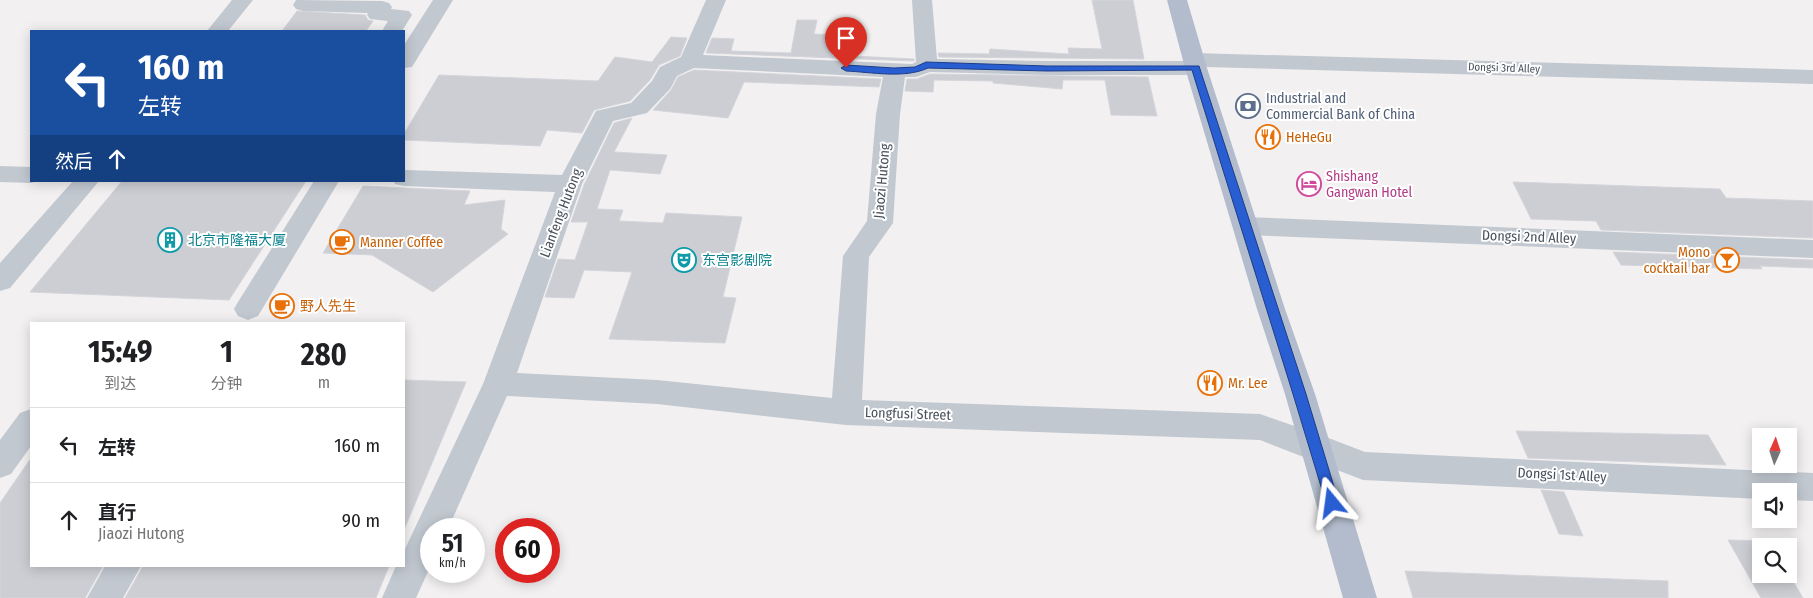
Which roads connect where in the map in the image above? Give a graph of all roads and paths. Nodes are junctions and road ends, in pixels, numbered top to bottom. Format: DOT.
graph roads {
  1 [pos="243,0"];
  2 [pos="307,0"];
  3 [pos="443,0"];
  4 [pos="716,0"];
  5 [pos="922,0"];
  6 [pos="1177,0"];
  7 [pos="218,30"];
  8 [pos="393,30"];
  9 [pos="405,58"];
  10 [pos="690,61"];
  11 [pos="1195,64"];
  12 [pos="926,65"];
  13 [pos="894,71"];
  14 [pos="1813,77"];
  15 [pos="0,174"];
  16 [pos="30,175"];
  17 [pos="405,178"];
  18 [pos="87,182"];
  19 [pos="327,182"];
  20 [pos="570,184"];
  21 [pos="1246,226"];
  22 [pos="1813,248"];
  23 [pos="0,281"];
  24 [pos="248,309"];
  25 [pos="498,384"];
  26 [pos="846,412"];
  27 [pos="30,423"];
  28 [pos="1315,446"];
  29 [pos="0,464"];
  30 [pos="1813,487"];
  31 [pos="123,567"];
  32 [pos="104,598"];
  33 [pos="399,598"];
  34 [pos="1360,598"];
  1 -- 7 [label="street"];
  2 -- 8 [label="street"];
  3 -- 9 [label="street"];
  4 -- 10 [label="street"];
  5 -- 12 [label="street"];
  6 -- 11 [label="main road"];
  10 -- 13 [label="street, Lianfeng Hutong"];
  10 -- 20 [label="street, Lianfeng Hutong"];
  11 -- 12 [label="street, Dongsi 3rd Alley"];
  11 -- 14 [label="street, Dongsi 3rd Alley"];
  11 -- 21 [label="main road"];
  12 -- 13 [label="street"];
  13 -- 26 [label="street, Jiaozi Hutong"];
  15 -- 16 [label="street"];
  17 -- 20 [label="street"];
  18 -- 23 [label="street"];
  19 -- 24 [label="street"];
  20 -- 25 [label="street, Lianfeng Hutong"];
  21 -- 22 [label="street, Dongsi 2nd Alley"];
  21 -- 28 [label="main road"];
  25 -- 26 [label="street, Longfusi Street"];
  25 -- 33 [label="street, Lianfeng Hutong"];
  26 -- 28 [label="street, Longfusi Street"];
  27 -- 29 [label="street"];
  28 -- 30 [label="street, Dongsi 1st Alley"];
  28 -- 34 [label="main road"];
  31 -- 32 [label="street"];
}
